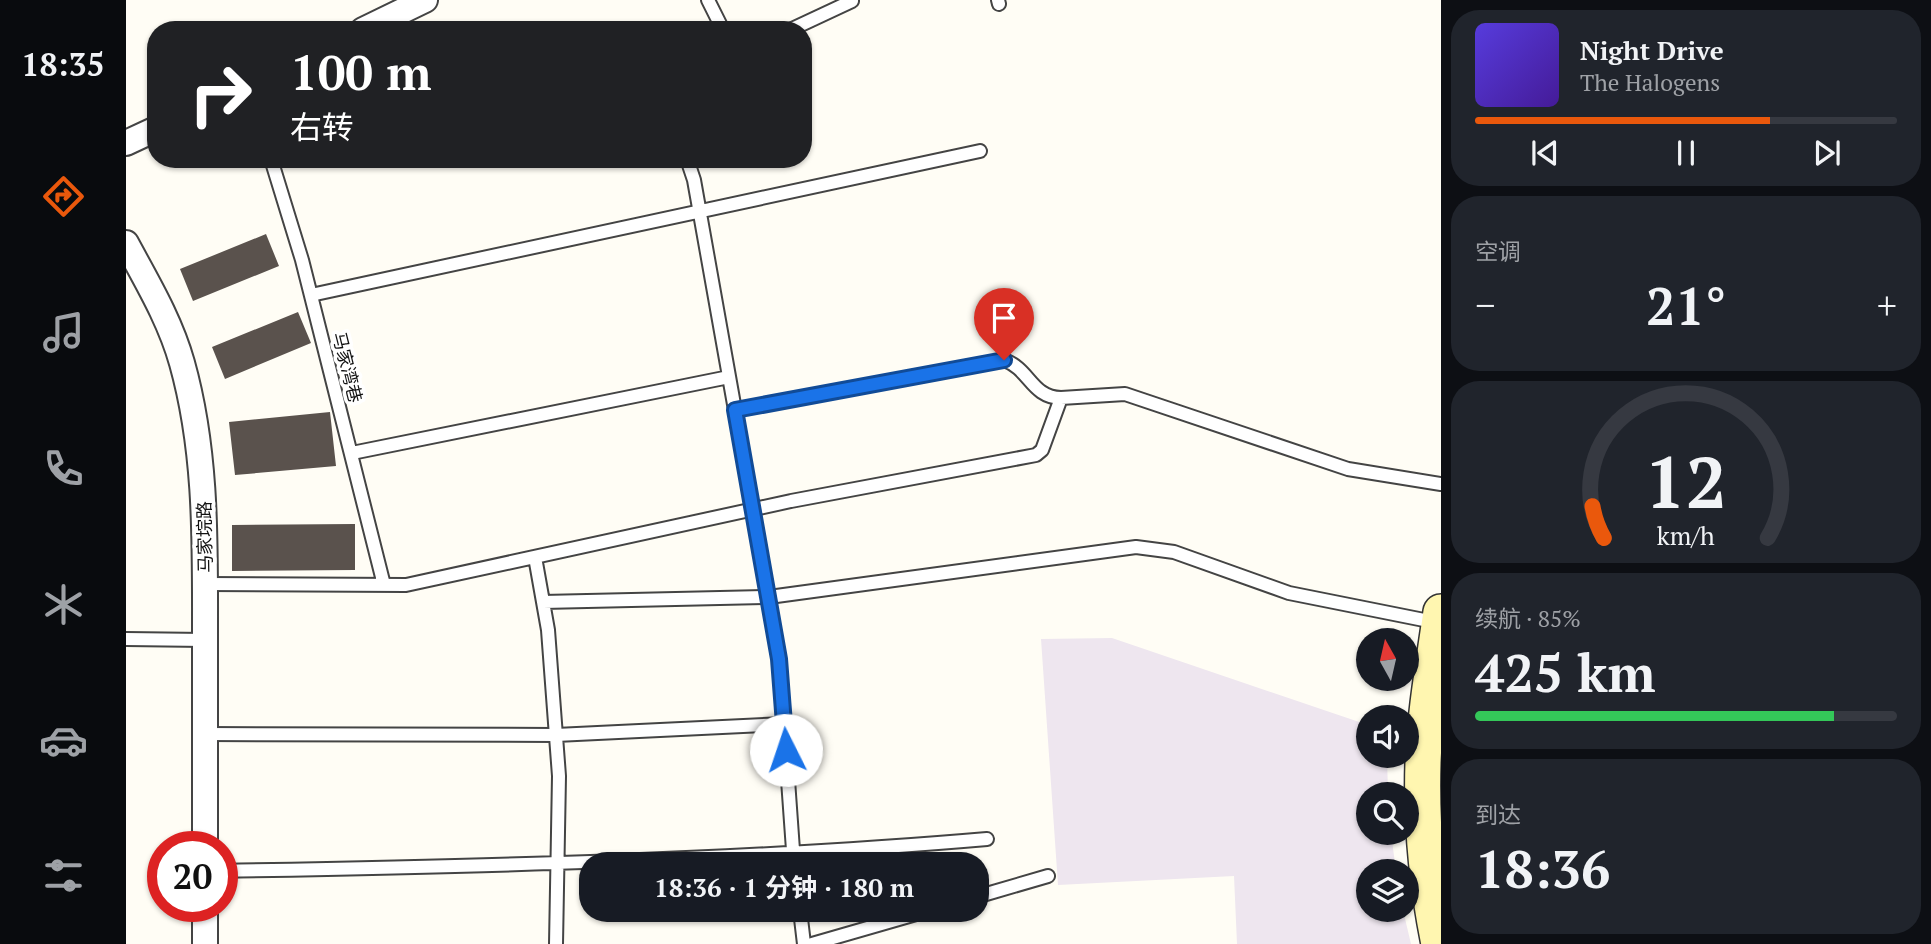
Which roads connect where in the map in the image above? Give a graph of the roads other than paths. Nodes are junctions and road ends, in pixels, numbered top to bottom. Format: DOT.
graph roads {
  1 [pos="425,0"];
  2 [pos="708,0"];
  3 [pos="852,1"];
  4 [pos="382,21"];
  5 [pos="718,21"];
  6 [pos="809,21"];
  7 [pos="147,134"];
  8 [pos="126,144"];
  9 [pos="980,151"];
  10 [pos="274,168"];
  11 [pos="690,168"];
  12 [pos="700,211"];
  13 [pos="126,243"];
  14 [pos="311,295"];
  15 [pos="729,377"];
  16 [pos="1061,398"];
  17 [pos="735,410"];
  18 [pos="352,453"];
  19 [pos="1441,484"];
  20 [pos="754,510"];
  21 [pos="535,557"];
  22 [pos="205,584"];
  23 [pos="384,585"];
  24 [pos="769,597"];
  25 [pos="543,602"];
  26 [pos="1440,618"];
  27 [pos="126,639"];
  28 [pos="205,640"];
  29 [pos="1441,696"];
  30 [pos="784,724"];
  31 [pos="205,734"];
  32 [pos="556,735"];
  33 [pos="205,831"];
  34 [pos="987,839"];
  35 [pos="793,852"];
  36 [pos="862,852"];
  37 [pos="579,864"];
  38 [pos="557,865"];
  39 [pos="238,871"];
  40 [pos="1048,876"];
  41 [pos="1441,877"];
  42 [pos="989,893"];
  43 [pos="205,922"];
  44 [pos="801,922"];
  45 [pos="888,922"];
  46 [pos="205,944"];
  47 [pos="556,944"];
  48 [pos="804,944"];
  49 [pos="812,944"];
  50 [pos="1439,944"];
  1 -- 4 [label="street"];
  2 -- 5 [label="lane"];
  3 -- 6 [label="lane"];
  7 -- 8 [label="street"];
  9 -- 12 [label="lane"];
  10 -- 14 [label="lane, 马家湾巷"];
  11 -- 12 [label="lane"];
  12 -- 14 [label="lane"];
  12 -- 15 [label="lane"];
  13 -- 22 [label="street, 马家垸路"];
  14 -- 18 [label="lane, 马家湾巷"];
  15 -- 17 [label="lane"];
  15 -- 18 [label="lane"];
  16 -- 17 [label="lane"];
  16 -- 19 [label="lane"];
  16 -- 20 [label="lane"];
  17 -- 20 [label="lane"];
  18 -- 23 [label="lane, 马家湾巷"];
  20 -- 21 [label="lane"];
  20 -- 24 [label="lane"];
  21 -- 23 [label="lane"];
  21 -- 25 [label="lane"];
  22 -- 23 [label="lane"];
  22 -- 28 [label="street, 马家垸路"];
  24 -- 25 [label="lane"];
  24 -- 26 [label="lane"];
  24 -- 30 [label="lane"];
  25 -- 32 [label="lane"];
  26 -- 50 [label="main road"];
  27 -- 28 [label="lane"];
  28 -- 31 [label="street, 马家垸路"];
  29 -- 41 [label="main road"];
  30 -- 32 [label="lane"];
  30 -- 35 [label="lane"];
  31 -- 32 [label="lane"];
  31 -- 33 [label="street, 马家垸路"];
  32 -- 38 [label="lane"];
  34 -- 36 [label="lane"];
  37 -- 38 [label="lane"];
  38 -- 39 [label="lane"];
  38 -- 47 [label="lane"];
  40 -- 42 [label="lane"];
  43 -- 46 [label="street"];
  44 -- 48 [label="lane"];
  45 -- 49 [label="lane"];
}
